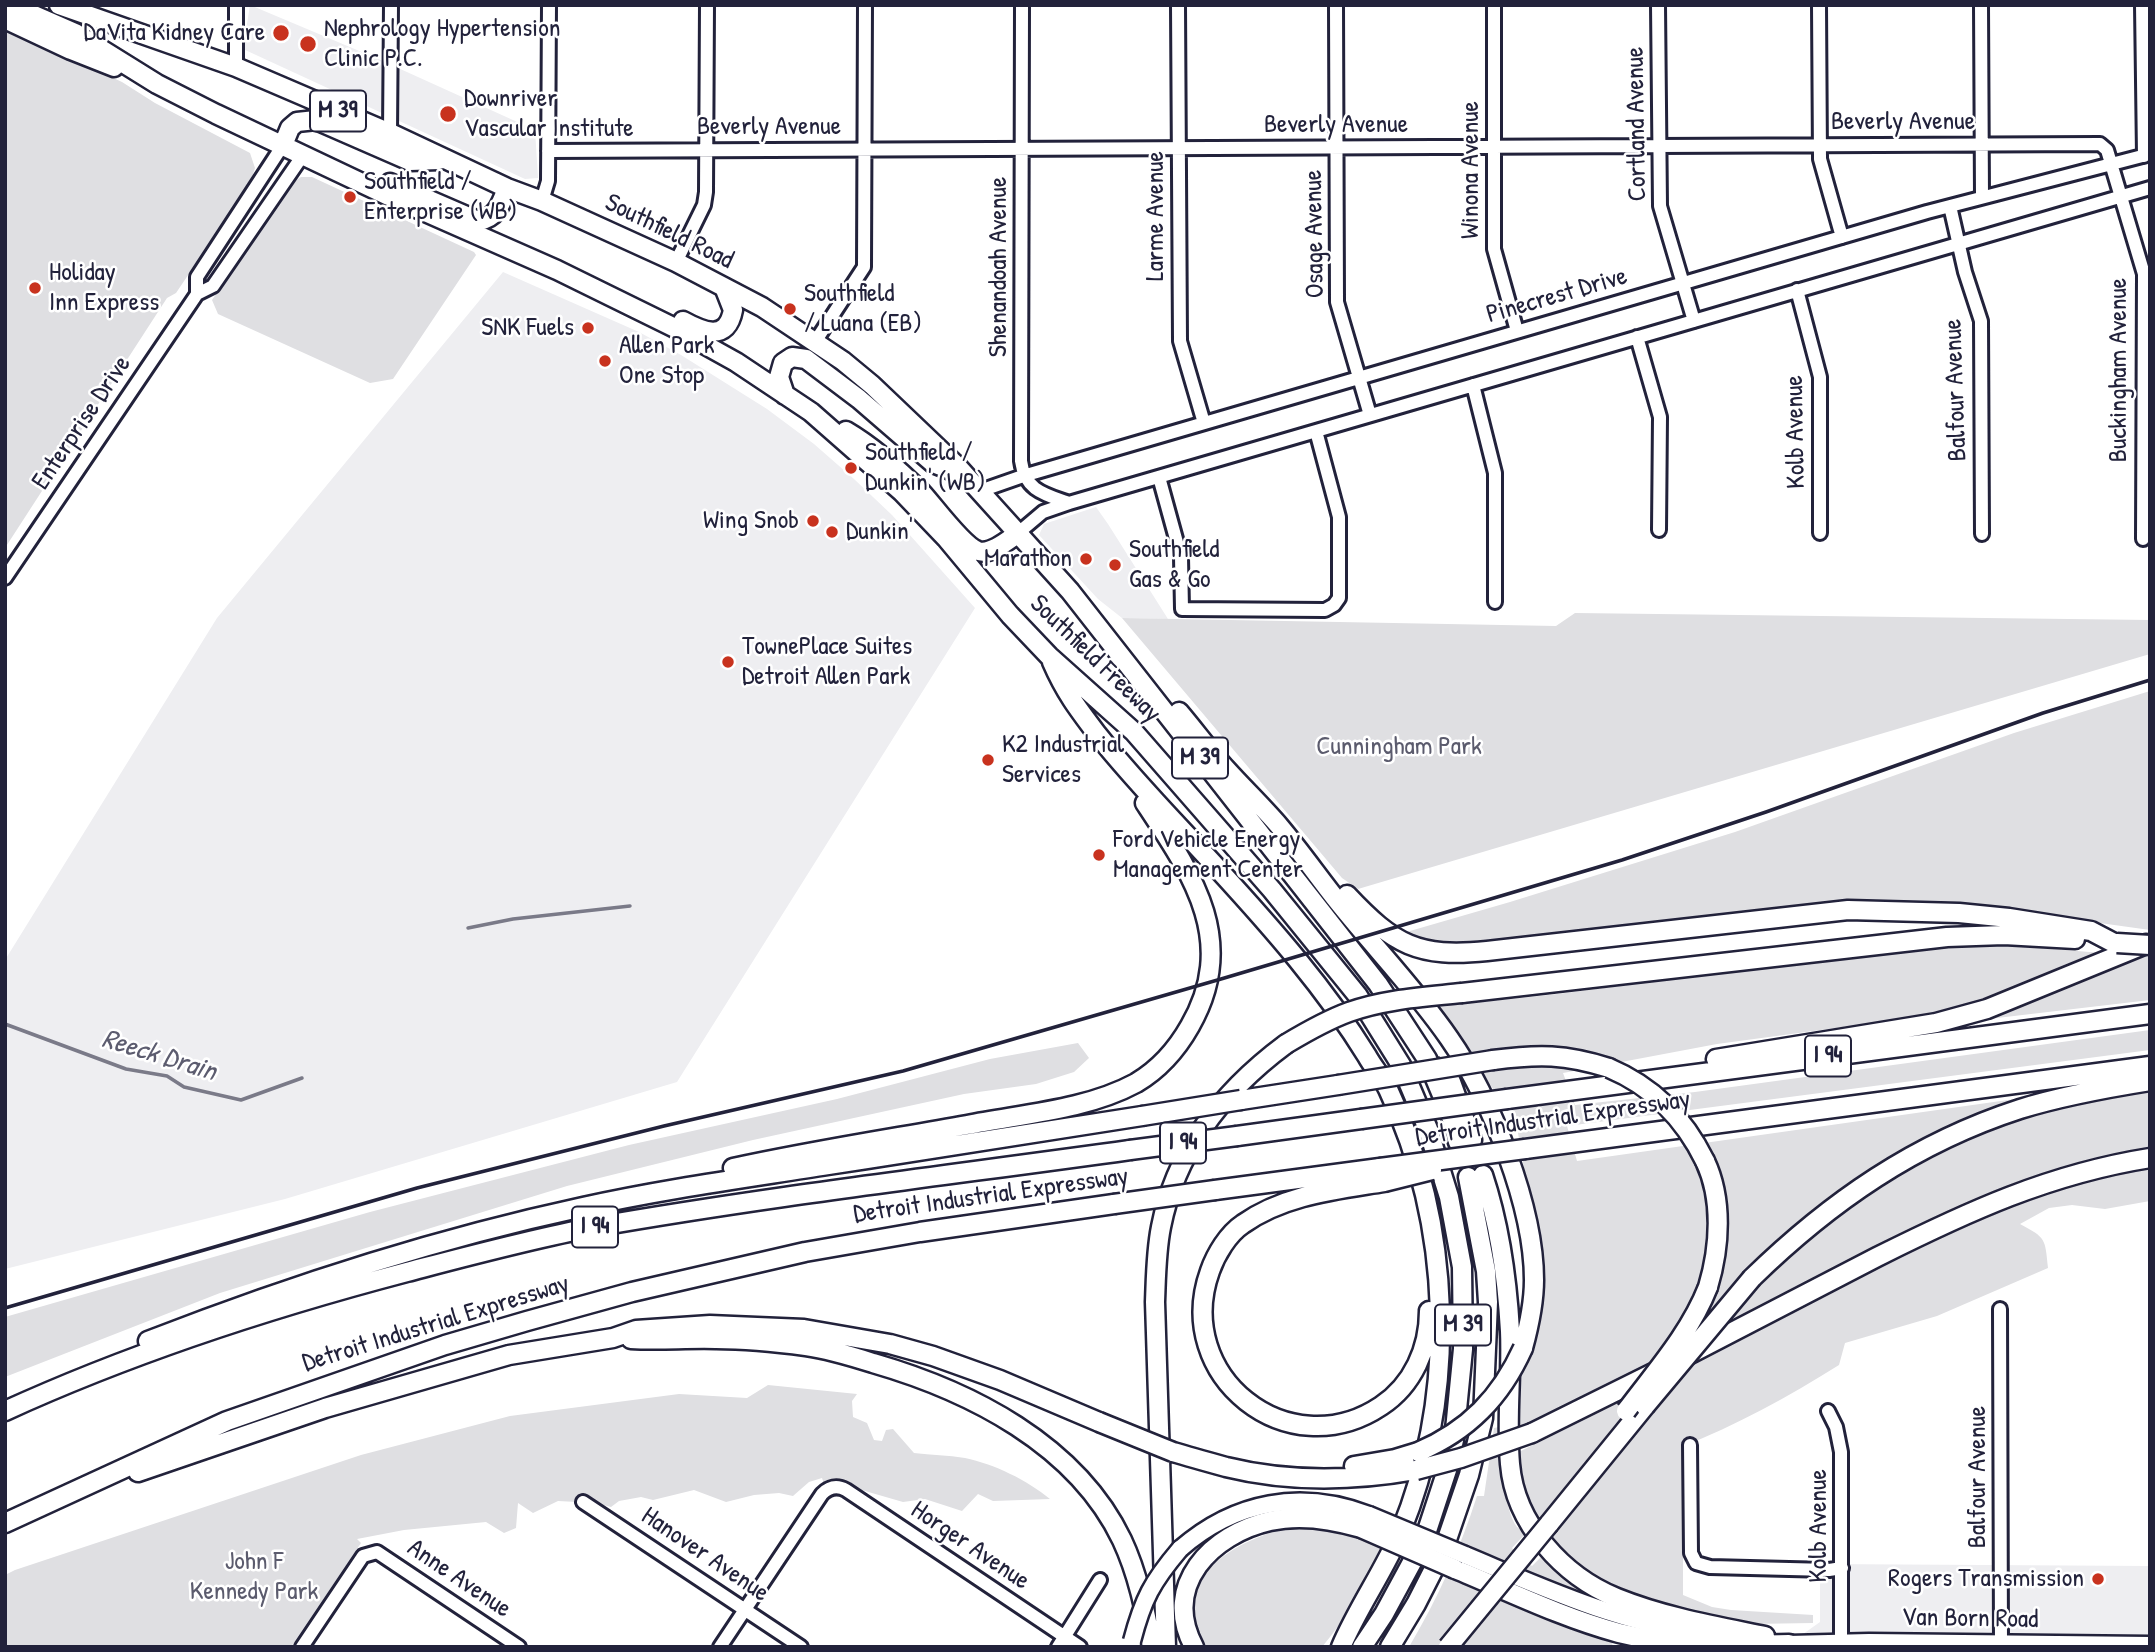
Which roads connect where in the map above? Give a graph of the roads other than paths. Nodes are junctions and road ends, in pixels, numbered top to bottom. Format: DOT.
graph roads {
  1 [pos="11,5"];
  2 [pos="60,5"];
  3 [pos="91,5"];
  4 [pos="236,5"];
  5 [pos="391,5"];
  6 [pos="549,5"];
  7 [pos="707,5"];
  8 [pos="865,5"];
  9 [pos="1023,5"];
  10 [pos="1178,5"];
  11 [pos="1336,5"];
  12 [pos="1494,5"];
  13 [pos="1658,5"];
  14 [pos="1819,5"];
  15 [pos="1981,5"];
  16 [pos="2142,5"];
  17 [pos="5,19"];
  18 [pos="165,42"];
  19 [pos="236,67"];
  20 [pos="157,83"];
  21 [pos="390,133"];
  22 [pos="283,145"];
  23 [pos="1820,145"];
  24 [pos="1982,145"];
  25 [pos="1493,147"];
  26 [pos="1659,147"];
  27 [pos="1178,148"];
  28 [pos="1336,148"];
  29 [pos="864,149"];
  30 [pos="1022,149"];
  31 [pos="707,150"];
  32 [pos="548,151"];
  33 [pos="2147,155"];
  34 [pos="310,159"];
  35 [pos="444,160"];
  36 [pos="2112,164"];
  37 [pos="508,188"];
  38 [pos="2150,188"];
  39 [pos="2122,196"];
  40 [pos="1982,197"];
  41 [pos="542,201"];
  42 [pos="1950,206"];
  43 [pos="1842,237"];
  44 [pos="1958,244"];
  45 [pos="676,262"];
  46 [pos="556,270"];
  47 [pos="1682,283"];
  48 [pos="724,287"];
  49 [pos="1797,290"];
  50 [pos="197,294"];
  51 [pos="1694,321"];
  52 [pos="1517,331"];
  53 [pos="1637,337"];
  54 [pos="815,342"];
  55 [pos="1359,377"];
  56 [pos="1474,385"];
  57 [pos="785,395"];
  58 [pos="1370,415"];
  59 [pos="1203,423"];
  60 [pos="826,426"];
  61 [pos="1316,431"];
  62 [pos="1023,476"];
  63 [pos="1159,477"];
  64 [pos="973,484"];
  65 [pos="1069,503"];
  66 [pos="1659,530"];
  67 [pos="1820,533"];
  68 [pos="1017,534"];
  69 [pos="1982,534"];
  70 [pos="2143,539"];
  71 [pos="5,578"];
  72 [pos="1070,591"];
  73 [pos="1495,602"];
  74 [pos="1049,656"];
  75 [pos="1128,773"];
  76 [pos="1280,827"];
  77 [pos="2114,942"];
  78 [pos="2150,944"];
  79 [pos="2150,1014"];
  80 [pos="2150,1066"];
  81 [pos="1374,1068"];
  82 [pos="1670,1077"];
  83 [pos="2150,1082"];
  84 [pos="1471,1145"];
  85 [pos="2150,1158"];
  86 [pos="1382,1175"];
  87 [pos="581,1207"];
  88 [pos="2000,1309"];
  89 [pos="613,1338"];
  90 [pos="78,1380"];
  91 [pos="5,1411"];
  92 [pos="1828,1411"];
  93 [pos="1690,1445"];
  94 [pos="1417,1461"];
  95 [pos="583,1502"];
  96 [pos="1566,1502"];
  97 [pos="42,1505"];
  98 [pos="1365,1521"];
  99 [pos="5,1523"];
  100 [pos="1842,1567"];
  101 [pos="1100,1580"];
  102 [pos="745,1609"];
  103 [pos="1618,1632"];
  104 [pos="1062,1642"];
  105 [pos="1778,1642"];
  106 [pos="1340,1643"];
  107 [pos="1132,1644"];
  108 [pos="1841,1644"];
  109 [pos="2001,1644"];
  110 [pos="1874,1645"];
  111 [pos="2033,1645"];
  112 [pos="2150,1645"];
  113 [pos="302,1647"];
  114 [pos="519,1647"];
  115 [pos="720,1647"];
  116 [pos="801,1647"];
  117 [pos="1080,1647"];
  118 [pos="1152,1647"];
  119 [pos="1166,1647"];
  120 [pos="1194,1647"];
  121 [pos="1363,1647"];
  122 [pos="1390,1647"];
  123 [pos="1448,1647"];
  1 -- 20 [label="highway, M 39"];
  2 -- 18 [label="highway, Southfield Road / M 39"];
  3 -- 18 [label="highway, Southfield Road / M 39"];
  4 -- 19 [label="street"];
  5 -- 21 [label="street"];
  6 -- 32 [label="street"];
  7 -- 31 [label="street"];
  8 -- 29 [label="street"];
  9 -- 30 [label="street, Shenandoah Avenue"];
  10 -- 27 [label="street, Larme Avenue"];
  11 -- 28 [label="street, Osage Avenue"];
  12 -- 25 [label="street, Winona Avenue"];
  13 -- 26 [label="street, Cortland Avenue"];
  14 -- 23 [label="street"];
  15 -- 24 [label="street"];
  16 -- 33 [label="street"];
  17 -- 20 [label="highway, M 39"];
  18 -- 19 [label="highway, Southfield Road / M 39"];
  19 -- 21 [label="highway, Southfield Road / M 39"];
  20 -- 22 [label="highway, M 39"];
  21 -- 35 [label="highway, Southfield Road / M 39"];
  22 -- 34 [label="highway, M 39"];
  22 -- 35 [label="highway"];
  22 -- 50 [label="street, Enterprise Drive"];
  23 -- 24 [label="street, Beverly Avenue"];
  23 -- 26 [label="street, Beverly Avenue"];
  23 -- 43 [label="street"];
  24 -- 36 [label="street, Beverly Avenue"];
  24 -- 40 [label="street"];
  25 -- 26 [label="street, Beverly Avenue"];
  25 -- 28 [label="street, Beverly Avenue"];
  25 -- 52 [label="street, Winona Avenue"];
  26 -- 47 [label="street, Cortland Avenue"];
  27 -- 28 [label="street, Beverly Avenue"];
  27 -- 30 [label="street, Beverly Avenue"];
  27 -- 59 [label="street, Larme Avenue"];
  28 -- 55 [label="street, Osage Avenue"];
  29 -- 30 [label="street, Beverly Avenue"];
  29 -- 31 [label="street, Beverly Avenue"];
  29 -- 54 [label="street"];
  30 -- 62 [label="street, Shenandoah Avenue"];
  31 -- 32 [label="street, Beverly Avenue"];
  31 -- 45 [label="street"];
  32 -- 41 [label="street"];
  33 -- 36 [label="street, Pinecrest Drive"];
  34 -- 37 [label="highway"];
  34 -- 46 [label="highway, M 39"];
  34 -- 50 [label="street, Enterprise Drive"];
  35 -- 37 [label="highway, Southfield Road / M 39"];
  36 -- 39 [label="street, Buckingham Avenue"];
  36 -- 40 [label="street, Pinecrest Drive"];
  37 -- 41 [label="highway, Southfield Road / M 39"];
  38 -- 39 [label="street"];
  39 -- 44 [label="street"];
  39 -- 70 [label="street, Buckingham Avenue"];
  40 -- 42 [label="street, Pinecrest Drive"];
  41 -- 45 [label="highway, Southfield Road / M 39"];
  42 -- 43 [label="street, Pinecrest Drive"];
  42 -- 44 [label="street, Balfour Avenue"];
  43 -- 47 [label="street, Pinecrest Drive"];
  44 -- 49 [label="street"];
  44 -- 69 [label="street, Balfour Avenue"];
  45 -- 48 [label="highway, Southfield Road / M 39"];
  46 -- 48 [label="highway"];
  46 -- 57 [label="highway, M 39"];
  47 -- 51 [label="street, Cortland Avenue"];
  47 -- 52 [label="street, Pinecrest Drive"];
  48 -- 54 [label="highway, Southfield Road / M 39"];
  49 -- 51 [label="street"];
  49 -- 67 [label="street, Kolb Avenue"];
  50 -- 71 [label="street, Enterprise Drive"];
  51 -- 53 [label="street"];
  52 -- 55 [label="street, Pinecrest Drive"];
  53 -- 56 [label="street"];
  53 -- 66 [label="street"];
  54 -- 64 [label="highway, Southfield Road / M 39"];
  55 -- 58 [label="street, Osage Avenue"];
  55 -- 59 [label="street, Pinecrest Drive"];
  56 -- 58 [label="street"];
  56 -- 73 [label="street"];
  57 -- 60 [label="highway, M 39"];
  57 -- 64 [label="highway"];
  58 -- 61 [label="street"];
  59 -- 62 [label="street, Pinecrest Drive"];
  60 -- 68 [label="highway"];
  60 -- 74 [label="highway, Southfield Freeway / M 39"];
  61 -- 63 [label="street"];
  61 -- 63 [label="street"];
  62 -- 64 [label="street, Pinecrest Drive"];
  62 -- 65 [label="street"];
  63 -- 65 [label="street"];
  64 -- 68 [label="highway, Southfield Road / M 39"];
  65 -- 68 [label="street"];
  68 -- 72 [label="highway, Southfield Road / M 39"];
  72 -- 76 [label="highway"];
  72 -- 84 [label="highway, Southfield Freeway / M 39"];
  74 -- 75 [label="highway"];
  74 -- 121 [label="highway, Southfield Freeway / M 39"];
  75 -- 81 [label="highway"];
  75 -- 87 [label="highway"];
  76 -- 77 [label="highway"];
  76 -- 94 [label="highway, bridge"];
  77 -- 78 [label="highway, bridge"];
  77 -- 119 [label="highway, bridge"];
  78 -- 82 [label="highway"];
  79 -- 82 [label="highway, Detroit Industrial Expressway / I 94"];
  80 -- 84 [label="highway, Detroit Industrial Expressway / I 94, bridge"];
  81 -- 86 [label="highway"];
  81 -- 106 [label="highway"];
  82 -- 90 [label="highway, Detroit Industrial Expressway / I 94, bridge"];
  83 -- 96 [label="highway, bridge"];
  84 -- 86 [label="highway, Detroit Industrial Expressway / I 94, bridge"];
  85 -- 94 [label="highway, bridge"];
  86 -- 97 [label="highway, Detroit Industrial Expressway / I 94, bridge"];
  87 -- 90 [label="highway"];
  87 -- 96 [label="highway, bridge"];
  88 -- 109 [label="street, Balfour Avenue"];
  89 -- 94 [label="highway, bridge"];
  89 -- 97 [label="highway"];
  89 -- 118 [label="highway"];
  90 -- 91 [label="highway, Detroit Industrial Expressway / I 94"];
  92 -- 100 [label="street, Kolb Avenue"];
  93 -- 100 [label="street"];
  95 -- 102 [label="street, Hanover Avenue"];
  96 -- 123 [label="highway, bridge"];
  97 -- 99 [label="highway, Detroit Industrial Expressway / I 94"];
  98 -- 103 [label="highway, bridge"];
  98 -- 107 [label="main road, bridge"];
  98 -- 120 [label="highway"];
  100 -- 108 [label="street, Kolb Avenue"];
  101 -- 104 [label="street"];
  102 -- 104 [label="street, Horger Avenue"];
  102 -- 115 [label="street"];
  102 -- 116 [label="street, Hanover Avenue"];
  103 -- 105 [label="main road, Van Born Road"];
  103 -- 105 [label="highway"];
  104 -- 117 [label="street, Horger Avenue"];
  105 -- 108 [label="main road, Van Born Road"];
  105 -- 122 [label="highway, M 39"];
  108 -- 110 [label="main road, Van Born Road"];
  109 -- 110 [label="main road, Van Born Road"];
  109 -- 111 [label="main road, Van Born Road"];
  111 -- 112 [label="main road, Van Born Road"];
  113 -- 114 [label="street, Anne Avenue"];
}
